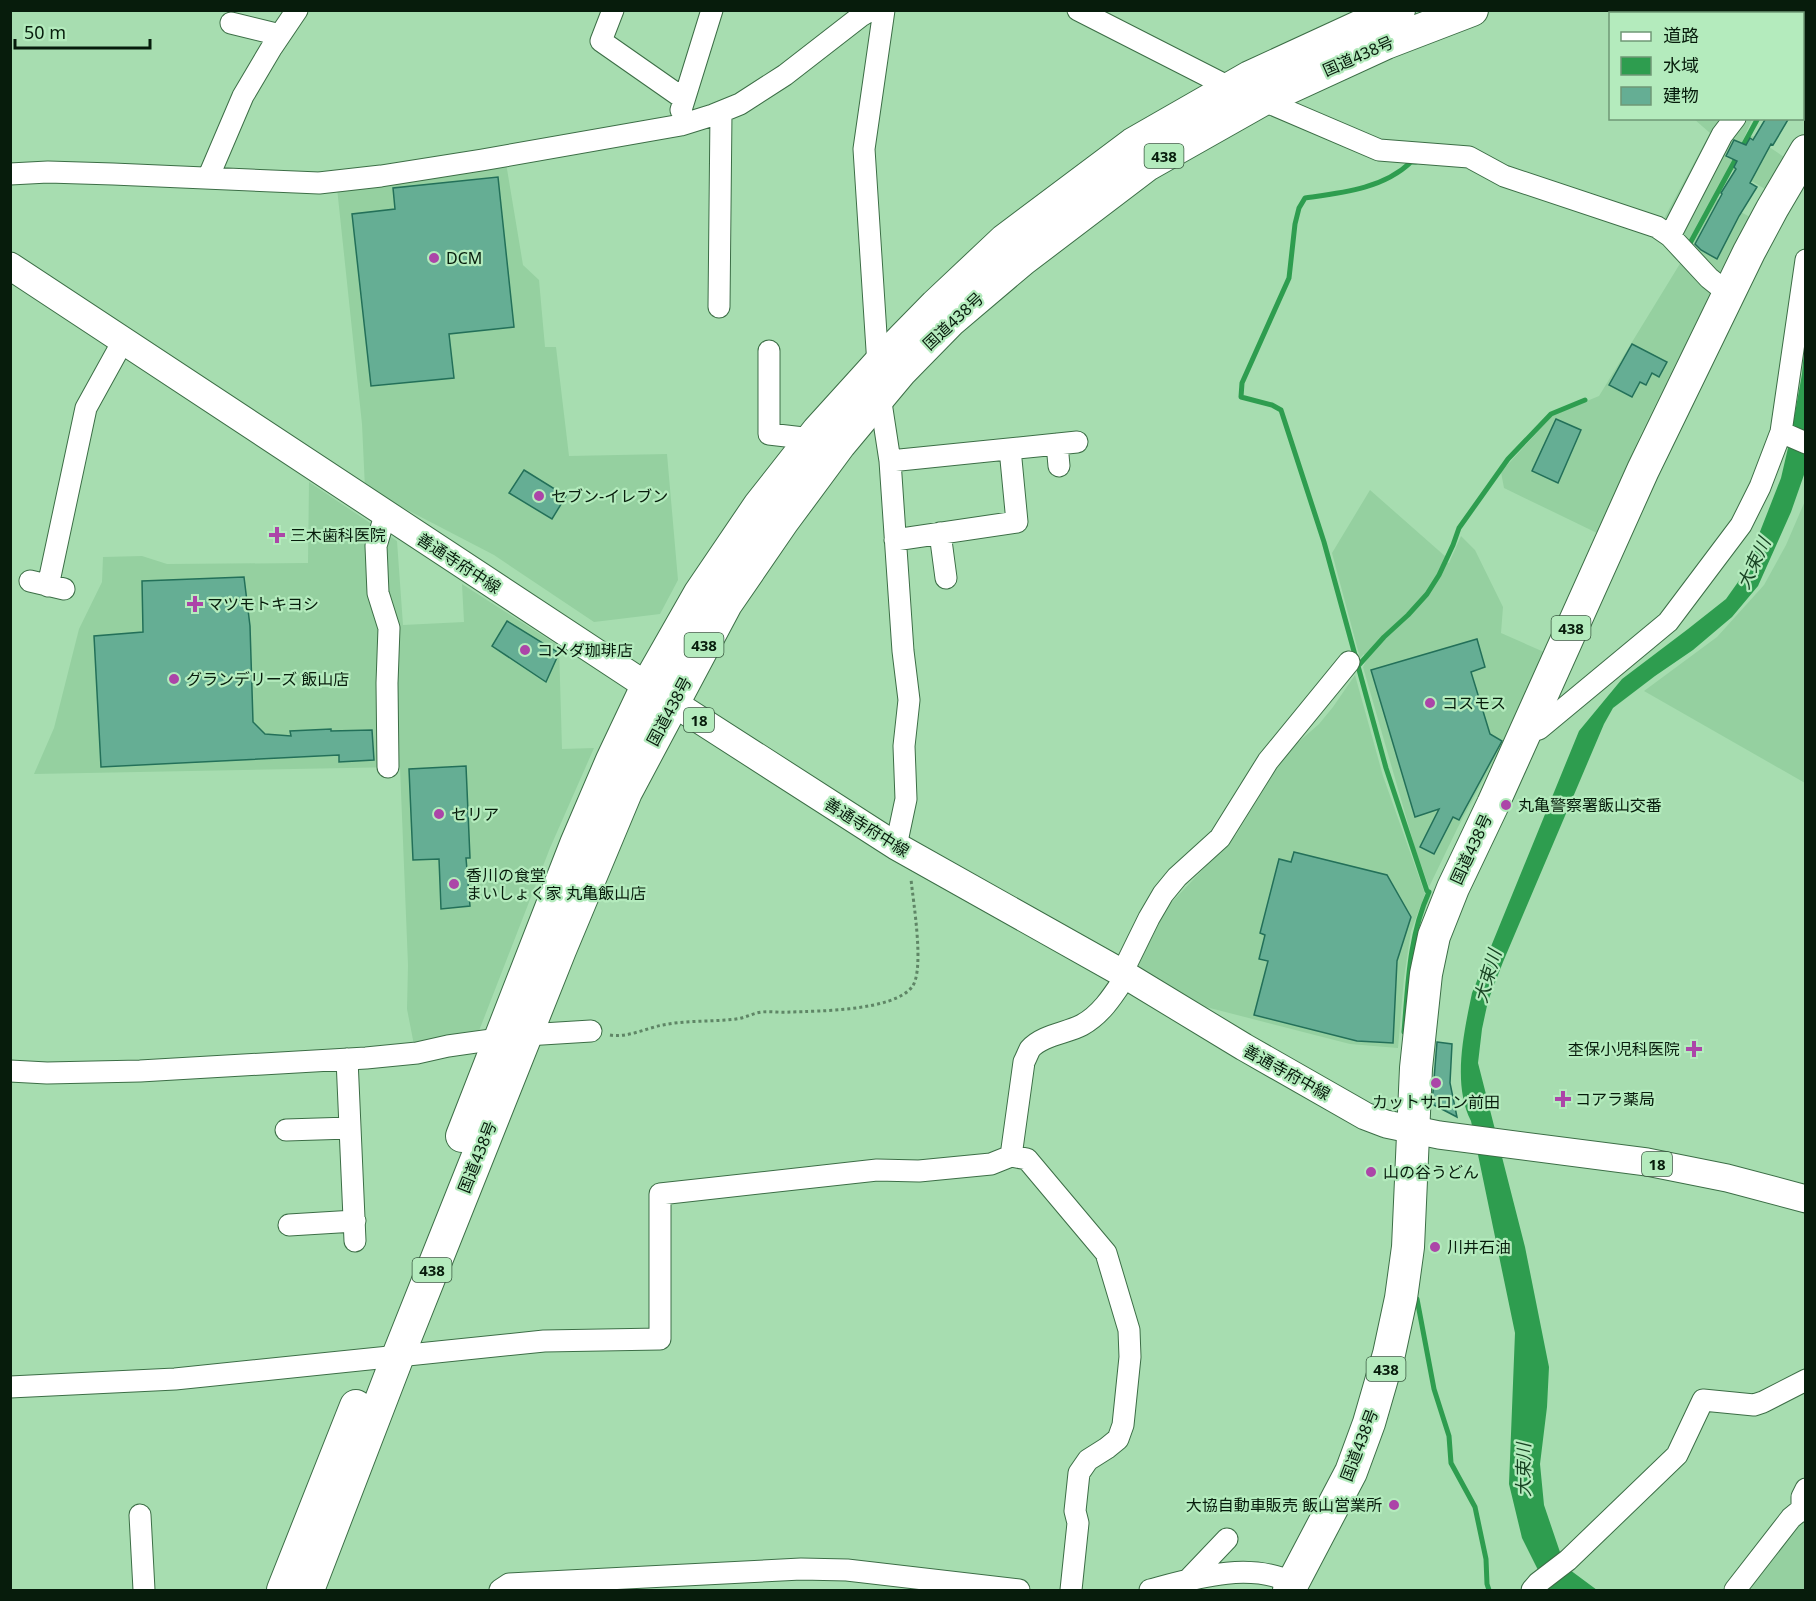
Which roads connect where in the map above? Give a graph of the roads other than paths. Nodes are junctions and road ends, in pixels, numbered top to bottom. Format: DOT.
graph roads {
  1 [pos="297,10"];
  2 [pos="613,10"];
  3 [pos="712,10"];
  4 [pos="871,10"];
  5 [pos="884,10"];
  6 [pos="1078,10"];
  7 [pos="1472,10"];
  8 [pos="1383,21"];
  9 [pos="231,23"];
  10 [pos="280,35"];
  11 [pos="1231,88"];
  12 [pos="684,99"];
  13 [pos="1262,100"];
  14 [pos="721,112"];
  15 [pos="1733,120"];
  16 [pos="675,126"];
  17 [pos="1806,151"];
  18 [pos="10,174"];
  19 [pos="207,178"];
  20 [pos="1670,236"];
  21 [pos="1806,260"];
  22 [pos="10,266"];
  23 [pos="1729,294"];
  24 [pos="719,307"];
  25 [pos="123,341"];
  26 [pos="769,351"];
  27 [pos="878,365"];
  28 [pos="880,396"];
  29 [pos="1791,437"];
  30 [pos="812,439"];
  31 [pos="1010,449"];
  32 [pos="890,461"];
  33 [pos="1059,466"];
  34 [pos="385,514"];
  35 [pos="940,533"];
  36 [pos="895,540"];
  37 [pos="946,578"];
  38 [pos="47,585"];
  39 [pos="1349,662"];
  40 [pos="647,686"];
  41 [pos="673,703"];
  42 [pos="1525,732"];
  43 [pos="388,767"];
  44 [pos="902,850"];
  45 [pos="1124,975"];
  46 [pos="591,1031"];
  47 [pos="513,1037"];
  48 [pos="346,1059"];
  49 [pos="10,1071"];
  50 [pos="350,1128"];
  51 [pos="1412,1129"];
  52 [pos="286,1130"];
  53 [pos="1011,1156"];
  54 [pos="1806,1199"];
  55 [pos="289,1225"];
  56 [pos="386,1357"];
  57 [pos="1806,1380"];
  58 [pos="10,1387"];
  59 [pos="1804,1503"];
  60 [pos="140,1515"];
  61 [pos="1227,1539"];
  62 [pos="1187,1581"];
  63 [pos="657,1583"];
  64 [pos="1291,1587"];
  65 [pos="1535,1587"];
  66 [pos="506,1588"];
  67 [pos="144,1590"];
  68 [pos="283,1590"];
  69 [pos="308,1590"];
  70 [pos="1018,1590"];
  71 [pos="1071,1590"];
  72 [pos="1150,1590"];
  73 [pos="1735,1590"];
  1 -- 10 [label="street"];
  2 -- 12 [label="street"];
  3 -- 12 [label="street"];
  4 -- 14 [label="street"];
  5 -- 27 [label="street"];
  6 -- 11 [label="street"];
  7 -- 8 [label="highway, 国道438号 / 438"];
  8 -- 11 [label="highway, 国道438号 / 438"];
  8 -- 13 [label="highway, 国道438号 / 438"];
  9 -- 10 [label="street"];
  10 -- 19 [label="street"];
  11 -- 27 [label="highway, 国道438号 / 438"];
  12 -- 16 [label="street"];
  13 -- 20 [label="street"];
  13 -- 28 [label="highway, 国道438号 / 438"];
  14 -- 16 [label="street"];
  14 -- 24 [label="street"];
  15 -- 20 [label="street"];
  16 -- 19 [label="street"];
  17 -- 23 [label="highway, 国道438号 / 438"];
  18 -- 19 [label="street"];
  20 -- 23 [label="street"];
  21 -- 29 [label="street"];
  22 -- 25 [label="main road, 善通寺府中線 / 18"];
  23 -- 42 [label="highway, 国道438号 / 438"];
  25 -- 34 [label="main road, 善通寺府中線 / 18"];
  25 -- 38 [label="street"];
  26 -- 30 [label="street"];
  27 -- 28 [label="street"];
  27 -- 30 [label="highway, 国道438号 / 438"];
  28 -- 32 [label="street"];
  28 -- 41 [label="highway, 国道438号 / 438"];
  29 -- 42 [label="street"];
  30 -- 40 [label="highway, 国道438号 / 438"];
  31 -- 32 [label="street"];
  31 -- 33 [label="street"];
  31 -- 35 [label="street"];
  32 -- 36 [label="street"];
  34 -- 40 [label="main road, 善通寺府中線 / 18"];
  34 -- 43 [label="street"];
  35 -- 36 [label="street"];
  35 -- 37 [label="street"];
  36 -- 44 [label="street"];
  39 -- 45 [label="street"];
  40 -- 41 [label="main road, 善通寺府中線 / 18"];
  40 -- 47 [label="highway, 国道438号 / 438"];
  41 -- 44 [label="main road, 善通寺府中線 / 18"];
  41 -- 47 [label="highway, 国道438号 / 438"];
  42 -- 51 [label="highway, 国道438号 / 438"];
  44 -- 45 [label="main road, 善通寺府中線 / 18"];
  45 -- 51 [label="main road, 善通寺府中線 / 18"];
  45 -- 53 [label="street"];
  46 -- 47 [label="street"];
  47 -- 48 [label="street"];
  47 -- 56 [label="highway, 国道438号 / 438"];
  48 -- 49 [label="street"];
  48 -- 50 [label="street"];
  50 -- 52 [label="street"];
  50 -- 55 [label="street"];
  51 -- 54 [label="main road, 善通寺府中線 / 18"];
  51 -- 64 [label="highway, 国道438号 / 438"];
  53 -- 56 [label="street"];
  53 -- 71 [label="street"];
  56 -- 58 [label="street"];
  56 -- 68 [label="highway, 国道438号 / 438"];
  56 -- 69 [label="highway, 国道438号 / 438"];
  57 -- 65 [label="street"];
  59 -- 73 [label="street"];
  60 -- 67 [label="street"];
  61 -- 62 [label="street"];
  62 -- 64 [label="street"];
  62 -- 72 [label="street"];
  63 -- 66 [label="street"];
  63 -- 70 [label="street"];
}
